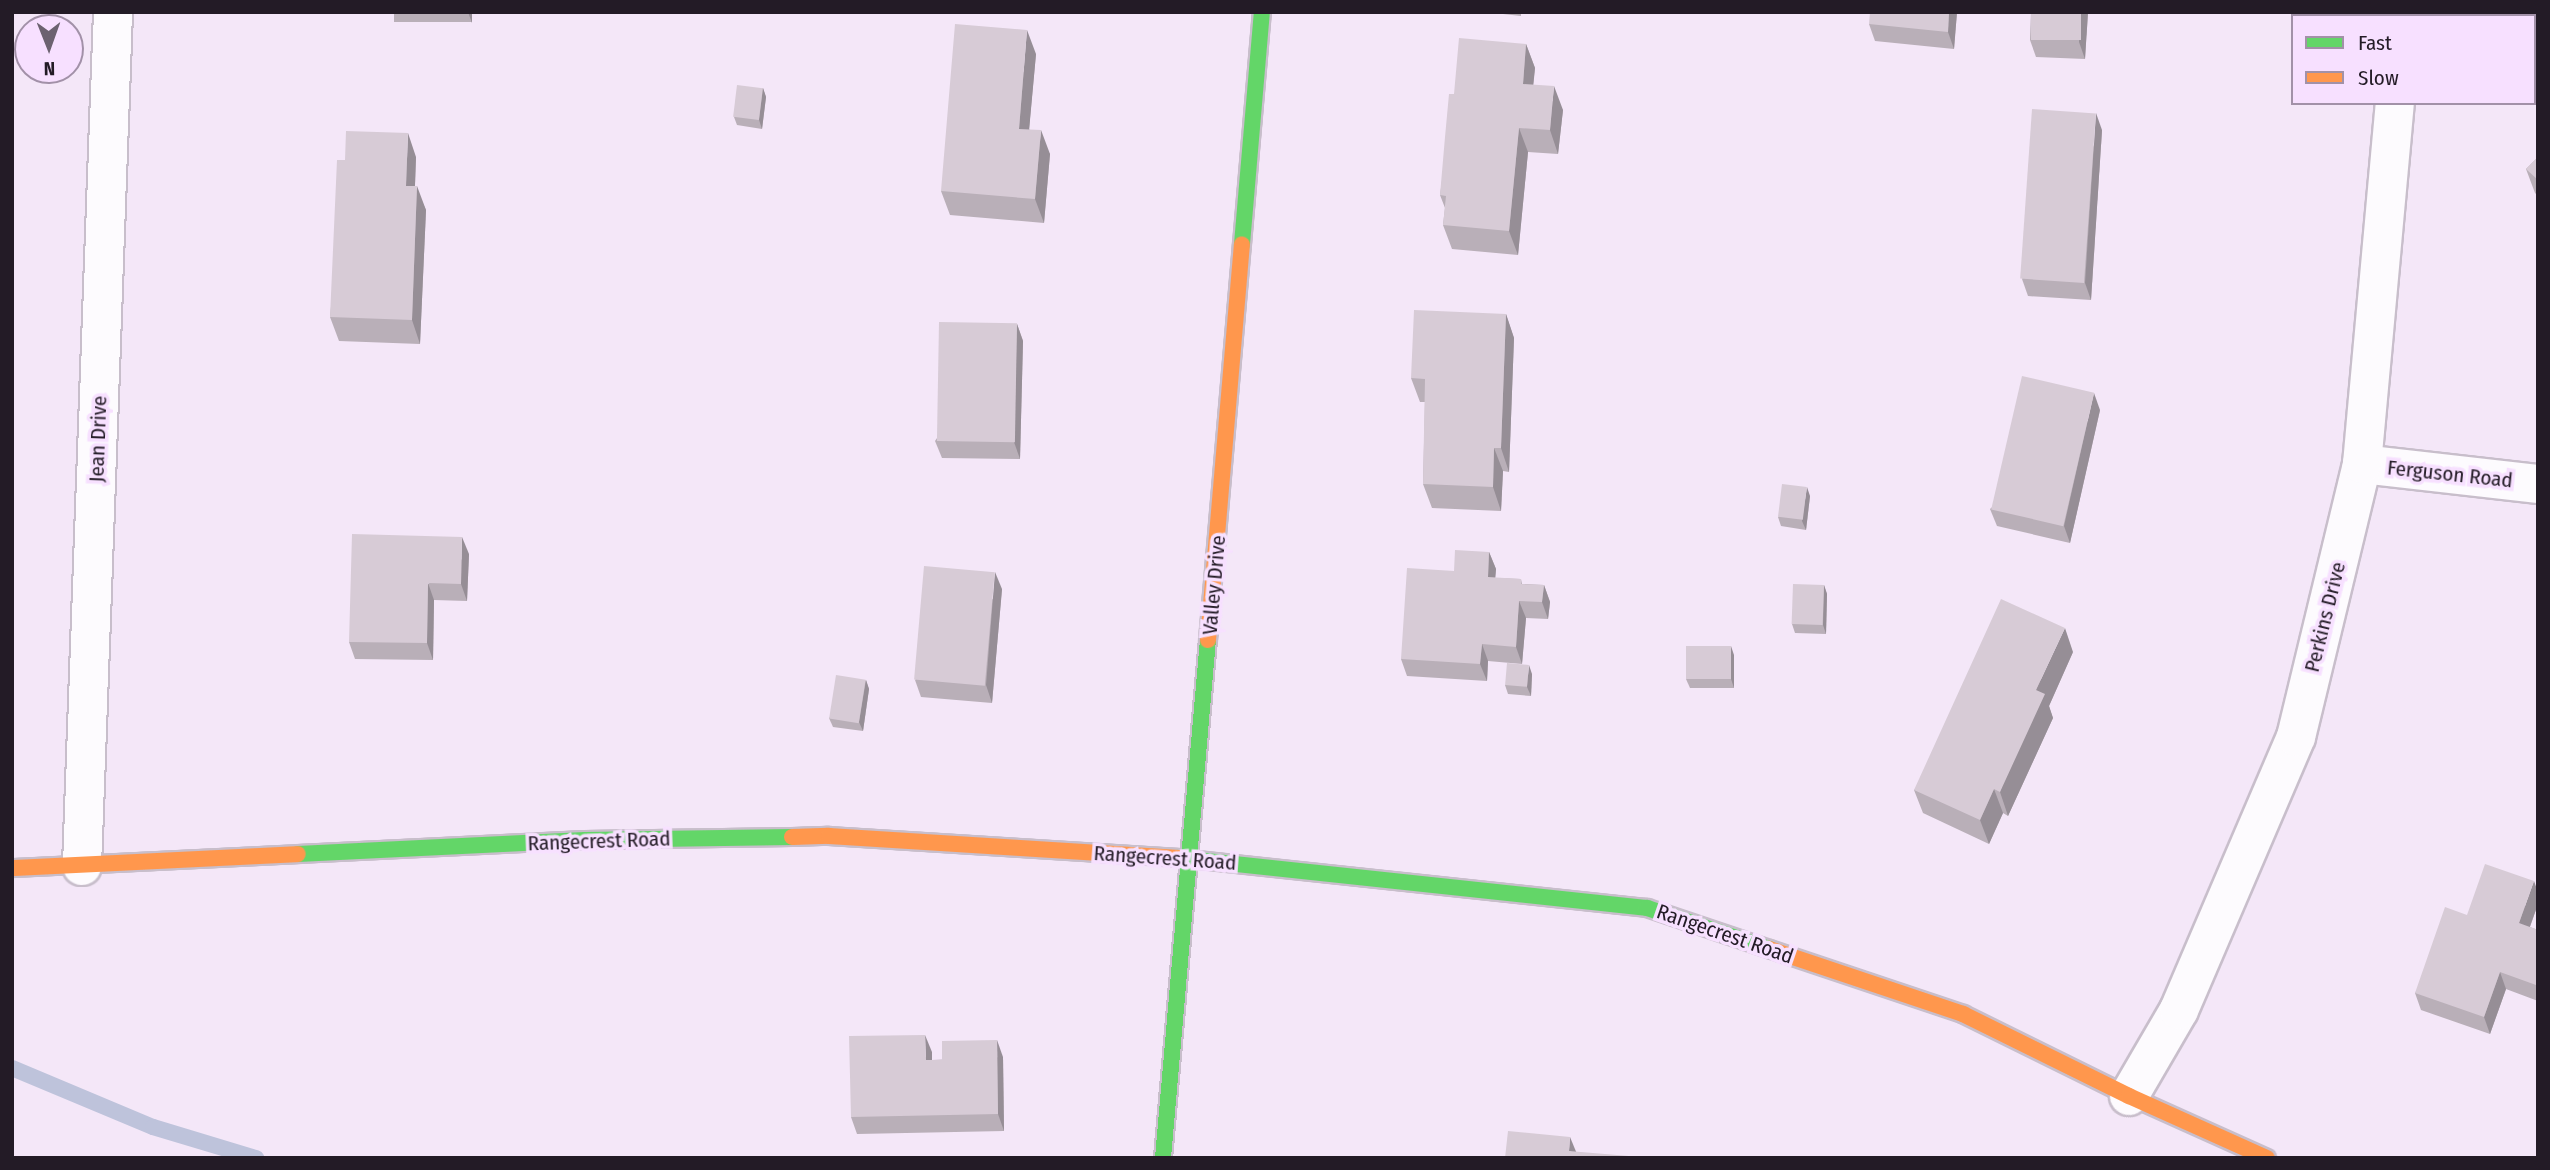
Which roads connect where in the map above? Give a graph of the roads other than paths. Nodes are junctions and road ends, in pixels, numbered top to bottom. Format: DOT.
graph roads {
  1 [pos="113,12"];
  2 [pos="1262,12"];
  3 [pos="2395,105"];
  4 [pos="2362,464"];
  5 [pos="2538,484"];
  6 [pos="1192,859"];
  7 [pos="82,866"];
  8 [pos="12,868"];
  9 [pos="2129,1096"];
  10 [pos="1163,1158"];
  11 [pos="2267,1158"];
  1 -- 7 [label="street, Jean Drive"];
  2 -- 6 [label="street, Valley Drive"];
  3 -- 4 [label="street, Perkins Drive"];
  4 -- 5 [label="street, Ferguson Road"];
  4 -- 9 [label="street, Perkins Drive"];
  6 -- 7 [label="street, Rangecrest Road"];
  6 -- 9 [label="street, Rangecrest Road"];
  6 -- 10 [label="street, Valley Drive"];
  7 -- 8 [label="street, Rangecrest Road"];
  9 -- 11 [label="street, Rangecrest Road"];
}
